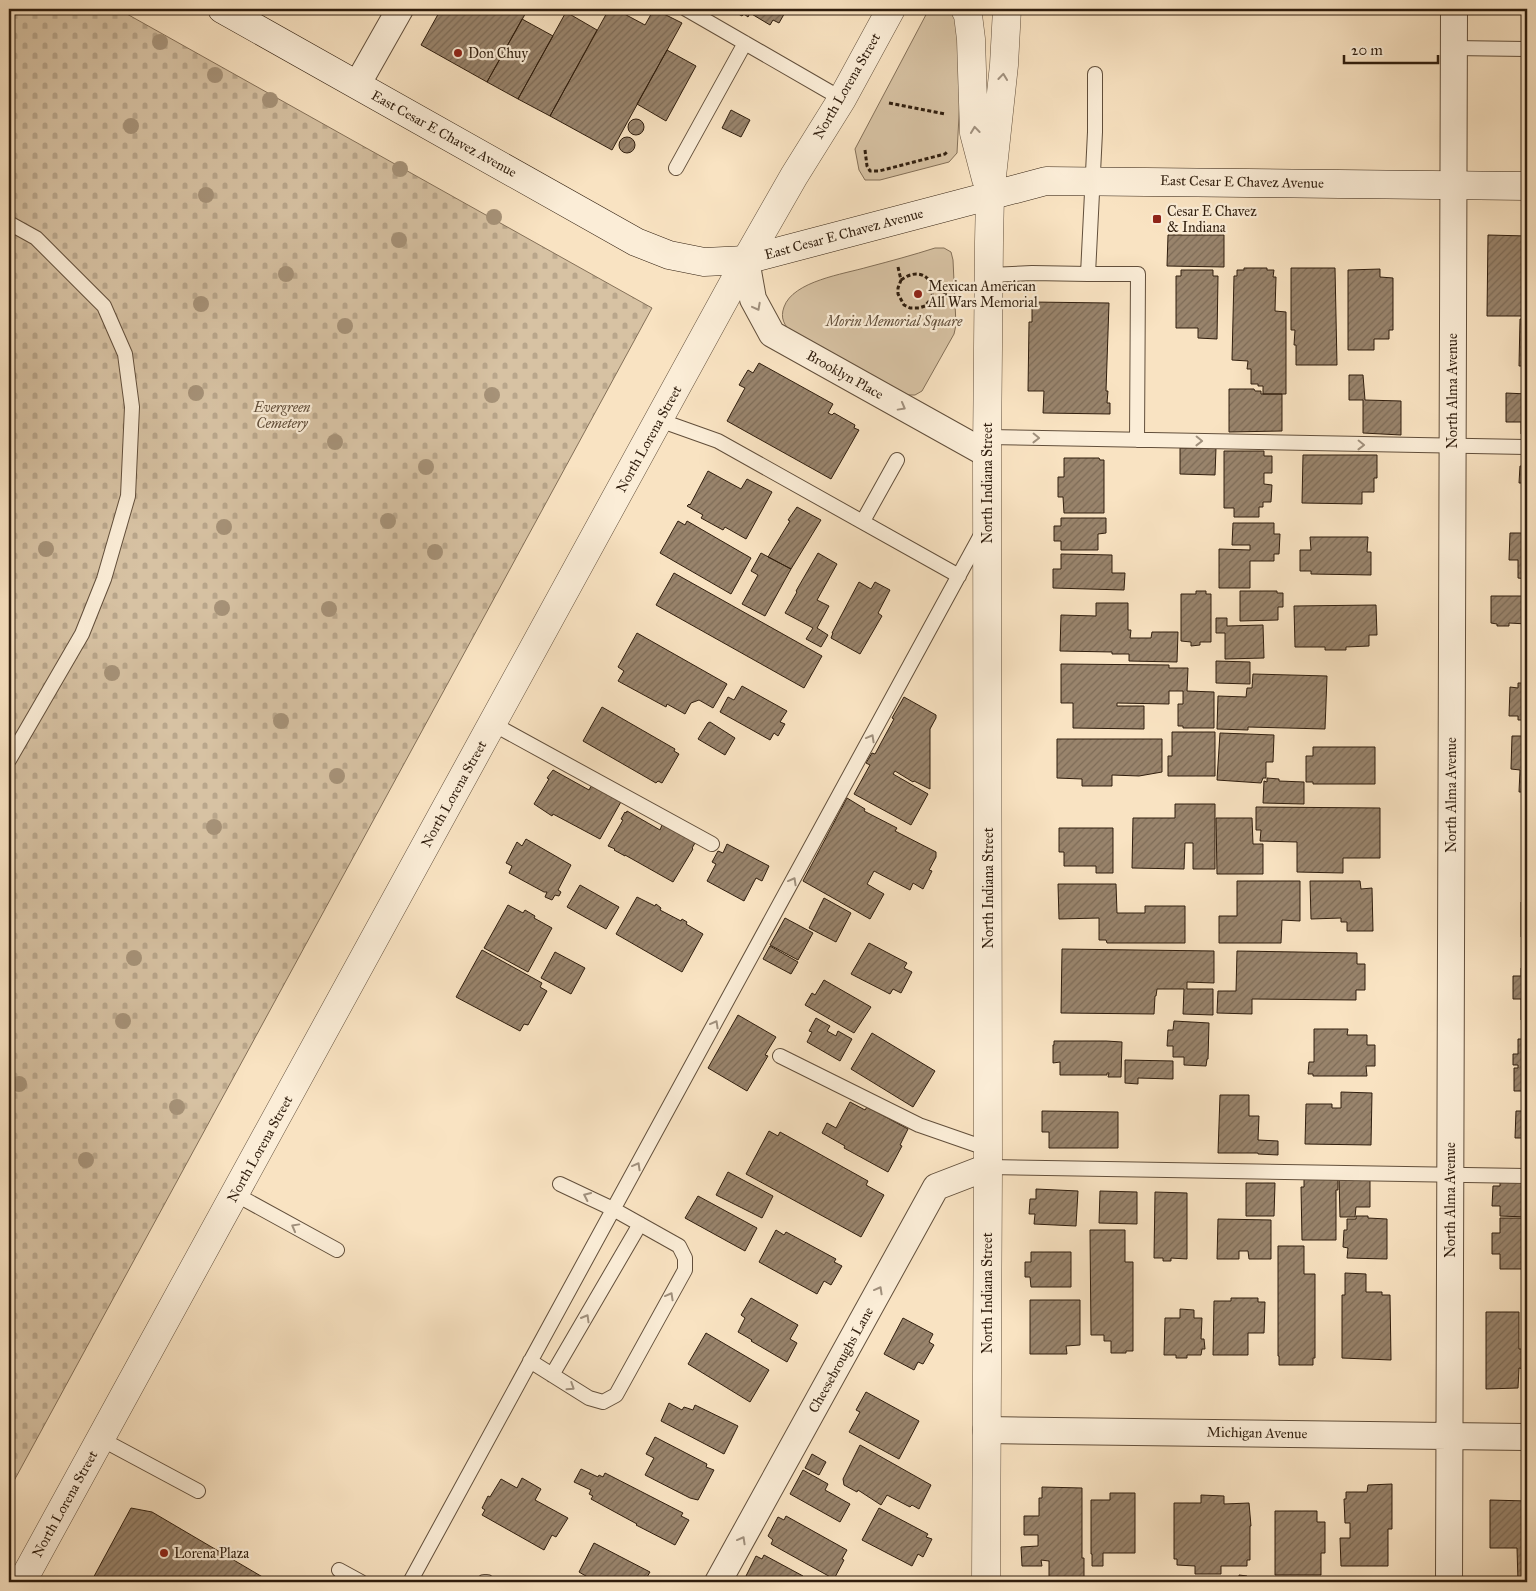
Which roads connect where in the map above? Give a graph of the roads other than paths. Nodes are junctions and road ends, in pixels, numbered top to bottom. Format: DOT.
graph roads {
  1 [pos="222,9"];
  2 [pos="400,9"];
  3 [pos="686,9"];
  4 [pos="891,9"];
  5 [pos="965,9"];
  6 [pos="1007,9"];
  7 [pos="1454,9"];
  8 [pos="745,43"];
  9 [pos="1453,48"];
  10 [pos="1527,49"];
  11 [pos="1095,74"];
  12 [pos="357,85"];
  13 [pos="842,99"];
  14 [pos="676,168"];
  15 [pos="1092,180"];
  16 [pos="1453,184"];
  17 [pos="1527,186"];
  18 [pos="990,195"];
  19 [pos="9,223"];
  20 [pos="746,260"];
  21 [pos="1088,274"];
  22 [pos="989,275"];
  23 [pos="659,420"];
  24 [pos="1137,440"];
  25 [pos="987,445"];
  26 [pos="1452,447"];
  27 [pos="1527,447"];
  28 [pos="897,460"];
  29 [pos="863,522"];
  30 [pos="987,523"];
  31 [pos="959,576"];
  32 [pos="493,724"];
  33 [pos="9,760"];
  34 [pos="712,844"];
  35 [pos="780,1056"];
  36 [pos="988,1158"];
  37 [pos="1450,1175"];
  38 [pos="1527,1176"];
  39 [pos="560,1184"];
  40 [pos="235,1194"];
  41 [pos="613,1209"];
  42 [pos="640,1224"];
  43 [pos="338,1250"];
  44 [pos="530,1361"];
  45 [pos="552,1375"];
  46 [pos="986,1430"];
  47 [pos="1449,1436"];
  48 [pos="1527,1437"];
  49 [pos="101,1440"];
  50 [pos="198,1491"];
  51 [pos="339,1570"];
  52 [pos="22,1582"];
  53 [pos="361,1582"];
  54 [pos="410,1582"];
  55 [pos="718,1582"];
  56 [pos="986,1582"];
  57 [pos="1449,1582"];
  1 -- 12 [label="street, East Cesar E Chavez Avenue"];
  2 -- 12 [label="street"];
  3 -- 8 [label="lane"];
  4 -- 13 [label="street, North Lorena Street"];
  18 -- 5 [label="street, North Indiana Street, one-way"];
  18 -- 6 [label="street, North Indiana Street, one-way"];
  7 -- 9 [label="street, North Alma Avenue"];
  8 -- 13 [label="lane"];
  8 -- 14 [label="lane"];
  9 -- 10 [label="lane"];
  9 -- 16 [label="street, North Alma Avenue"];
  11 -- 15 [label="lane"];
  12 -- 20 [label="street, East Cesar E Chavez Avenue"];
  13 -- 20 [label="street, North Lorena Street"];
  15 -- 16 [label="street, East Cesar E Chavez Avenue"];
  15 -- 18 [label="street, East Cesar E Chavez Avenue"];
  15 -- 21 [label="lane"];
  16 -- 17 [label="street, East Cesar E Chavez Avenue"];
  16 -- 26 [label="street, North Alma Avenue"];
  18 -- 20 [label="street, East Cesar E Chavez Avenue"];
  18 -- 22 [label="street, North Indiana Street"];
  19 -- 33 [label="lane"];
  20 -- 23 [label="street, North Lorena Street"];
  20 -- 25 [label="street, Brooklyn Place, one-way"];
  21 -- 22 [label="lane"];
  21 -- 24 [label="lane"];
  22 -- 25 [label="street, North Indiana Street"];
  23 -- 29 [label="lane"];
  23 -- 32 [label="street, North Lorena Street"];
  25 -- 24 [label="lane, one-way"];
  24 -- 26 [label="lane, one-way"];
  25 -- 30 [label="street, North Indiana Street"];
  26 -- 27 [label="lane"];
  26 -- 37 [label="street, North Alma Avenue"];
  28 -- 29 [label="lane"];
  29 -- 31 [label="lane"];
  30 -- 31 [label="lane"];
  30 -- 36 [label="street, North Indiana Street"];
  41 -- 31 [label="lane, one-way"];
  32 -- 34 [label="lane"];
  32 -- 40 [label="street, North Lorena Street"];
  35 -- 36 [label="lane"];
  36 -- 37 [label="lane"];
  36 -- 46 [label="street, North Indiana Street"];
  55 -- 36 [label="street, Cheesebroughs Lane, one-way"];
  37 -- 38 [label="lane"];
  37 -- 47 [label="street, North Alma Avenue"];
  41 -- 39 [label="lane, one-way"];
  43 -- 40 [label="lane, one-way"];
  40 -- 49 [label="street, North Lorena Street"];
  41 -- 42 [label="lane"];
  41 -- 44 [label="lane"];
  45 -- 42 [label="lane, one-way"];
  45 -- 42 [label="lane, one-way"];
  44 -- 45 [label="lane"];
  44 -- 54 [label="lane"];
  46 -- 47 [label="street, Michigan Avenue"];
  46 -- 56 [label="street, North Indiana Street"];
  47 -- 48 [label="street, Michigan Avenue"];
  47 -- 57 [label="street, North Alma Avenue"];
  49 -- 50 [label="lane"];
  49 -- 52 [label="street, North Lorena Street"];
  51 -- 53 [label="lane"];
}
